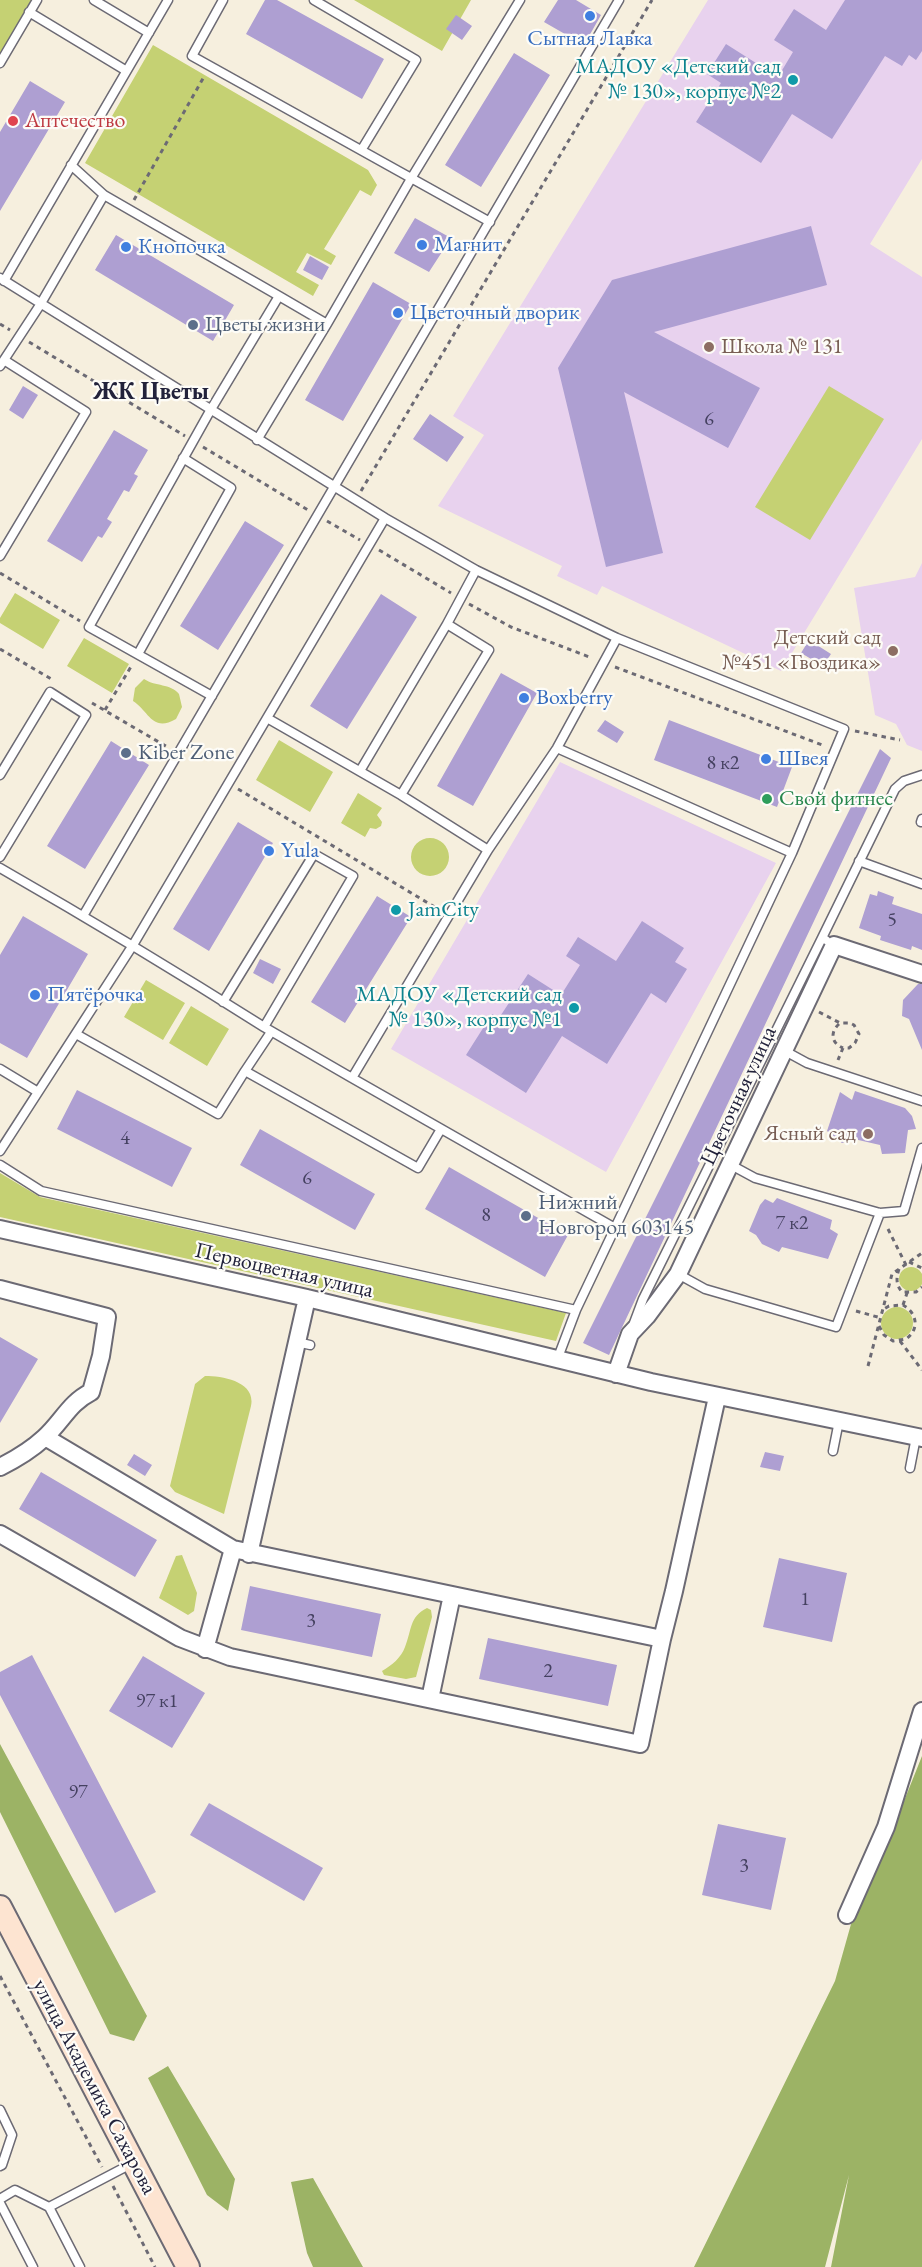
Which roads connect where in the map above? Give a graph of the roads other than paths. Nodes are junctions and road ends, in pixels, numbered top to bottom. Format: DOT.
graph roads {
  1 [pos="37,0"];
  2 [pos="94,0"];
  3 [pos="168,0"];
  4 [pos="223,0"];
  5 [pos="314,0"];
  6 [pos="520,0"];
  7 [pos="619,0"];
  8 [pos="29,12"];
  9 [pos="149,33"];
  10 [pos="0,63"];
  11 [pos="125,70"];
  12 [pos="362,149"];
  13 [pos="71,165"];
  14 [pos="412,177"];
  15 [pos="105,195"];
  16 [pos="490,222"];
  17 [pos="2,280"];
  18 [pos="279,296"];
  19 [pos="40,304"];
  20 [pos="327,324"];
  21 [pos="2,363"];
  22 [pos="210,411"];
  23 [pos="256,440"];
  24 [pos="183,458"];
  25 [pos="335,487"];
  26 [pos="385,518"];
  27 [pos="0,556"];
  28 [pos="476,570"];
  29 [pos="447,624"];
  30 [pos="617,638"];
  31 [pos="138,654"];
  32 [pos="212,696"];
  33 [pos="267,718"];
  34 [pos="557,748"];
  35 [pos="360,771"];
  36 [pos="0,774"];
  37 [pos="922,775"];
  38 [pos="401,795"];
  39 [pos="489,850"];
  40 [pos="792,853"];
  41 [pos="0,857"];
  42 [pos="859,861"];
  43 [pos="0,868"];
  44 [pos="922,884"];
  45 [pos="83,916"];
  46 [pos="828,941"];
  47 [pos="133,945"];
  48 [pos="922,974"];
  49 [pos="223,1002"];
  50 [pos="267,1030"];
  51 [pos="76,1034"];
  52 [pos="785,1051"];
  53 [pos="0,1069"];
  54 [pos="245,1071"];
  55 [pos="352,1078"];
  56 [pos="38,1092"];
  57 [pos="922,1101"];
  58 [pos="441,1129"];
  59 [pos="922,1148"];
  60 [pos="0,1151"];
  61 [pos="0,1165"];
  62 [pos="731,1165"];
  63 [pos="880,1213"];
  64 [pos="615,1227"];
  65 [pos="0,1229"];
  66 [pos="678,1274"];
  67 [pos="0,1289"];
  68 [pos="307,1298"];
  69 [pos="576,1310"];
  70 [pos="630,1334"];
  71 [pos="557,1360"];
  72 [pos="616,1374"];
  73 [pos="717,1397"];
  74 [pos="839,1421"];
  75 [pos="45,1437"];
  76 [pos="919,1438"];
  77 [pos="833,1451"];
  78 [pos="0,1467"];
  79 [pos="910,1468"];
  80 [pos="0,1534"];
  81 [pos="241,1552"];
  82 [pos="452,1595"];
  83 [pos="662,1639"];
  84 [pos="206,1649"];
  85 [pos="430,1699"];
  86 [pos="922,1711"];
  87 [pos="0,1907"];
  88 [pos="847,1915"];
  89 [pos="0,2110"];
  90 [pos="134,2163"];
  91 [pos="0,2166"];
  92 [pos="0,2201"];
  93 [pos="49,2207"];
  94 [pos="33,2267"];
  95 [pos="80,2267"];
  96 [pos="188,2267"];
  1 -- 8 [label="lane"];
  2 -- 9 [label="lane"];
  3 -- 9 [label="lane"];
  4 -- 12 [label="lane"];
  5 -- 12 [label="lane"];
  6 -- 14 [label="lane"];
  7 -- 16 [label="lane"];
  8 -- 10 [label="lane"];
  8 -- 11 [label="lane"];
  9 -- 11 [label="lane"];
  11 -- 13 [label="lane"];
  12 -- 14 [label="lane"];
  13 -- 15 [label="lane"];
  13 -- 17 [label="lane"];
  14 -- 16 [label="lane"];
  14 -- 20 [label="lane"];
  15 -- 18 [label="lane"];
  15 -- 19 [label="lane"];
  16 -- 25 [label="lane"];
  17 -- 19 [label="lane"];
  18 -- 20 [label="lane"];
  18 -- 22 [label="lane"];
  19 -- 21 [label="lane"];
  19 -- 22 [label="lane"];
  20 -- 23 [label="lane"];
  21 -- 27 [label="lane"];
  22 -- 23 [label="lane"];
  22 -- 24 [label="lane"];
  23 -- 25 [label="lane"];
  24 -- 31 [label="lane"];
  24 -- 31 [label="lane"];
  25 -- 26 [label="lane"];
  25 -- 32 [label="lane"];
  26 -- 28 [label="lane"];
  26 -- 33 [label="lane"];
  28 -- 29 [label="lane"];
  28 -- 30 [label="lane"];
  29 -- 35 [label="lane"];
  29 -- 38 [label="lane"];
  30 -- 34 [label="lane"];
  30 -- 40 [label="lane"];
  31 -- 32 [label="lane"];
  32 -- 45 [label="lane"];
  33 -- 35 [label="lane"];
  33 -- 47 [label="lane"];
  34 -- 39 [label="lane"];
  34 -- 40 [label="lane"];
  35 -- 38 [label="lane"];
  36 -- 41 [label="lane"];
  37 -- 42 [label="lane"];
  38 -- 39 [label="lane"];
  39 -- 55 [label="lane"];
  40 -- 64 [label="lane"];
  42 -- 44 [label="lane"];
  42 -- 46 [label="lane"];
  43 -- 45 [label="lane"];
  45 -- 47 [label="lane"];
  46 -- 48 [label="street"];
  46 -- 52 [label="street, Цветочная улица"];
  46 -- 70 [label="lane"];
  47 -- 49 [label="lane"];
  47 -- 51 [label="lane"];
  49 -- 50 [label="lane"];
  49 -- 50 [label="lane"];
  50 -- 54 [label="lane"];
  50 -- 55 [label="lane"];
  51 -- 54 [label="lane"];
  51 -- 56 [label="lane"];
  52 -- 57 [label="lane"];
  52 -- 62 [label="street, Цветочная улица"];
  53 -- 56 [label="lane"];
  54 -- 58 [label="lane"];
  55 -- 58 [label="lane"];
  56 -- 60 [label="lane"];
  58 -- 64 [label="lane"];
  59 -- 63 [label="lane"];
  61 -- 69 [label="lane"];
  62 -- 63 [label="lane"];
  62 -- 66 [label="street, Цветочная улица"];
  63 -- 66 [label="lane"];
  64 -- 69 [label="lane"];
  65 -- 68 [label="street, Первоцветная улица"];
  66 -- 70 [label="street, Цветочная улица"];
  67 -- 75 [label="street"];
  68 -- 71 [label="street, Первоцветная улица"];
  68 -- 81 [label="street"];
  69 -- 71 [label="lane"];
  70 -- 72 [label="street, Цветочная улица"];
  71 -- 72 [label="street, Первоцветная улица"];
  72 -- 73 [label="street, Первоцветная улица"];
  73 -- 74 [label="street, Первоцветная улица"];
  73 -- 83 [label="street"];
  74 -- 76 [label="street, Первоцветная улица"];
  74 -- 77 [label="lane"];
  75 -- 78 [label="street"];
  75 -- 81 [label="street"];
  76 -- 79 [label="lane"];
  80 -- 84 [label="street"];
  81 -- 82 [label="street"];
  81 -- 84 [label="street"];
  82 -- 83 [label="street"];
  82 -- 85 [label="street"];
  83 -- 85 [label="street"];
  84 -- 85 [label="street"];
  86 -- 88 [label="street"];
  87 -- 90 [label="main road, улица Академика Сахарова"];
  89 -- 91 [label="lane"];
  90 -- 93 [label="lane"];
  90 -- 96 [label="main road, улица Академика Сахарова"];
  92 -- 93 [label="lane"];
  92 -- 94 [label="lane"];
  93 -- 95 [label="lane"];
}
